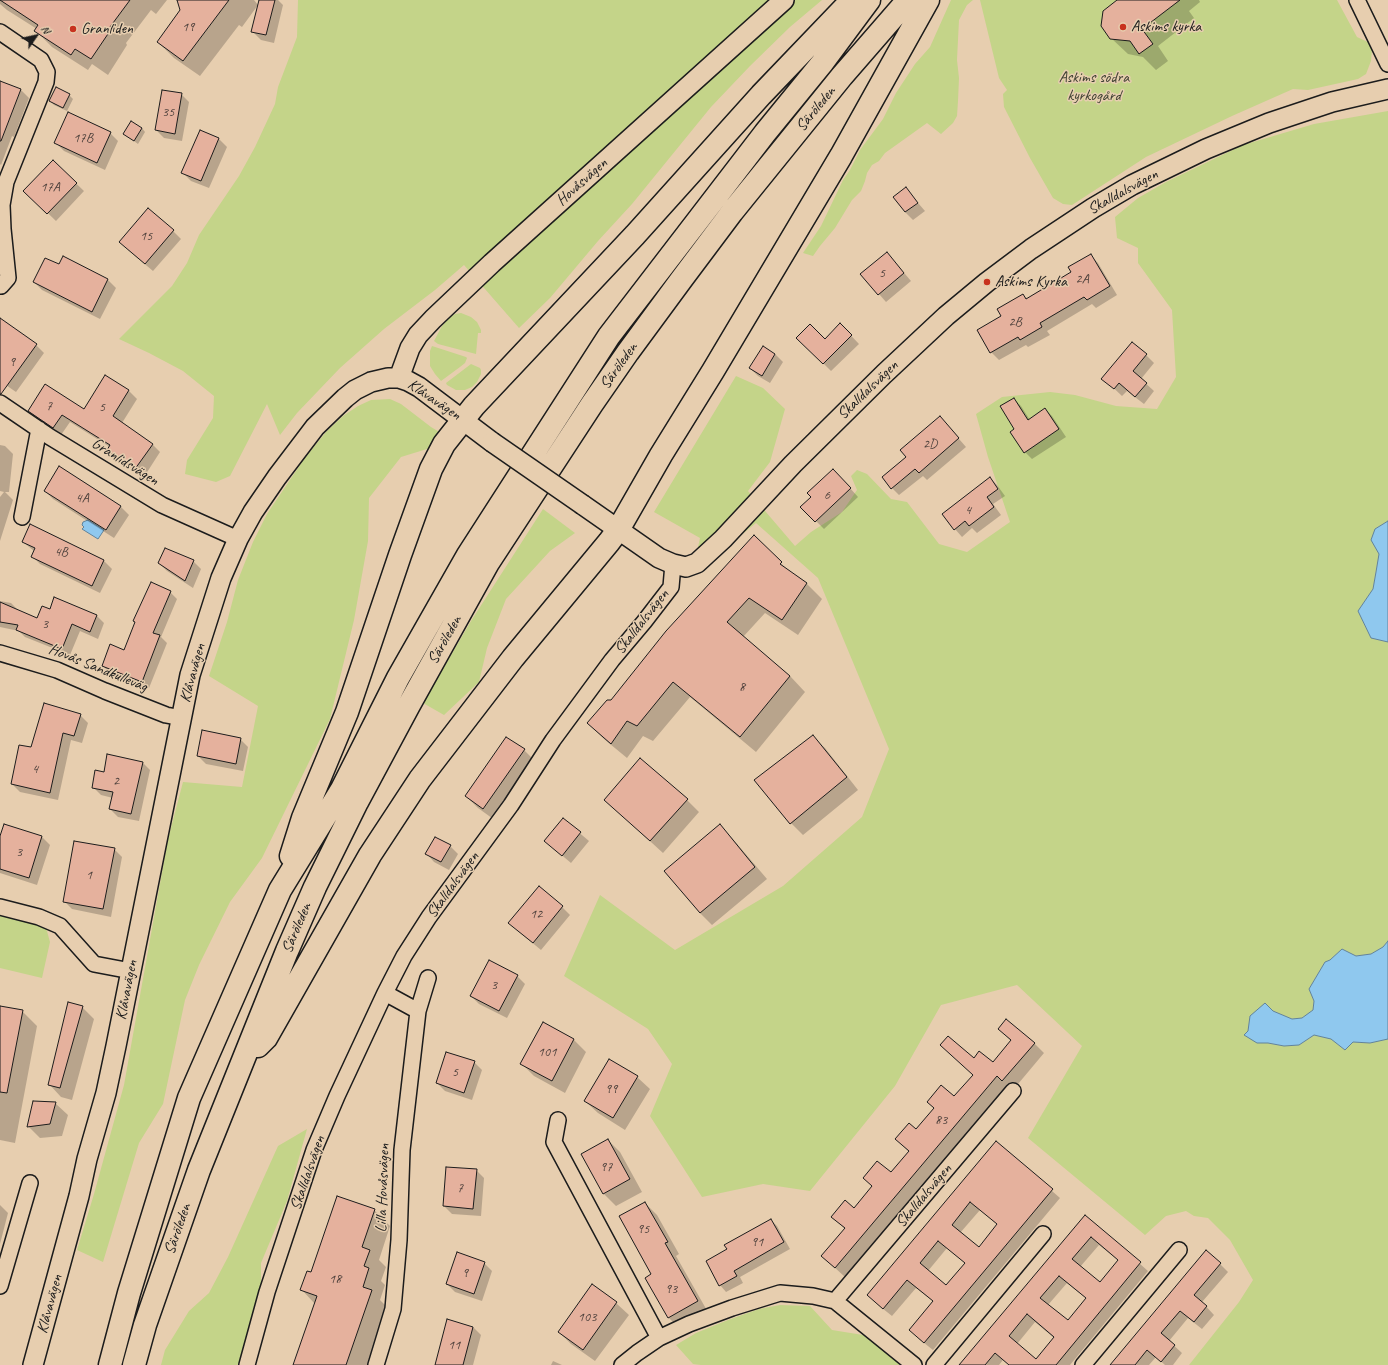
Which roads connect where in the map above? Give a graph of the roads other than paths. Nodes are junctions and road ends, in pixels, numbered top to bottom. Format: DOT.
graph roads {
  1 [pos="784,0"];
  2 [pos="852,0"];
  3 [pos="869,0"];
  4 [pos="908,0"];
  5 [pos="928,0"];
  6 [pos="1358,0"];
  7 [pos="0,32"];
  8 [pos="1388,64"];
  9 [pos="1388,89"];
  10 [pos="0,286"];
  11 [pos="399,378"];
  12 [pos="0,403"];
  13 [pos="463,419"];
  14 [pos="39,429"];
  15 [pos="22,517"];
  16 [pos="618,530"];
  17 [pos="238,539"];
  18 [pos="673,564"];
  19 [pos="0,653"];
  20 [pos="182,718"];
  21 [pos="280,890"];
  22 [pos="0,907"];
  23 [pos="131,971"];
  24 [pos="428,978"];
  25 [pos="385,993"];
  26 [pos="418,1011"];
  27 [pos="241,1064"];
  28 [pos="1013,1091"];
  29 [pos="558,1120"];
  30 [pos="30,1183"];
  31 [pos="1043,1234"];
  32 [pos="1179,1250"];
  33 [pos="0,1286"];
  34 [pos="835,1301"];
  35 [pos="659,1338"];
  36 [pos="33,1365"];
  37 [pos="110,1365"];
  38 [pos="134,1365"];
  39 [pos="248,1365"];
  40 [pos="376,1365"];
  41 [pos="622,1365"];
  42 [pos="914,1365"];
  43 [pos="934,1365"];
  44 [pos="1083,1365"];
  1 -- 11 [label="street, Hovåsvägen"];
  2 -- 13 [label="main road"];
  3 -- 21 [label="main road, Säröleden"];
  4 -- 27 [label="main road, Säröleden"];
  5 -- 16 [label="main road"];
  6 -- 8 [label="street"];
  7 -- 10 [label="street"];
  9 -- 18 [label="street, Skalldalsvägen"];
  11 -- 13 [label="street, Klåvavägen"];
  11 -- 17 [label="street, Klåvavägen"];
  12 -- 14 [label="street, Granlidsvägen"];
  13 -- 16 [label="street, Klåvavägen, bridge"];
  13 -- 21 [label="main road"];
  14 -- 15 [label="street"];
  14 -- 17 [label="street, Granlidsvägen"];
  16 -- 18 [label="street, Klåvavägen"];
  16 -- 27 [label="main road"];
  17 -- 20 [label="street, Klåvavägen"];
  18 -- 25 [label="street, Skalldalsvägen"];
  19 -- 20 [label="street, Hovås Sandkulleväg"];
  20 -- 23 [label="street, Klåvavägen"];
  21 -- 37 [label="main road, Säröleden"];
  22 -- 23 [label="street"];
  23 -- 36 [label="street, Klåvavägen"];
  24 -- 26 [label="street, Lilla Hovåsvägen"];
  25 -- 26 [label="street"];
  25 -- 39 [label="street, Skalldalsvägen"];
  26 -- 40 [label="street, Lilla Hovåsvägen"];
  27 -- 38 [label="main road, Säröleden"];
  28 -- 34 [label="street, Skalldalsvägen"];
  29 -- 35 [label="street"];
  30 -- 33 [label="street"];
  31 -- 43 [label="street"];
  32 -- 44 [label="street"];
  34 -- 35 [label="street"];
  34 -- 42 [label="street"];
  35 -- 41 [label="street"];
}
